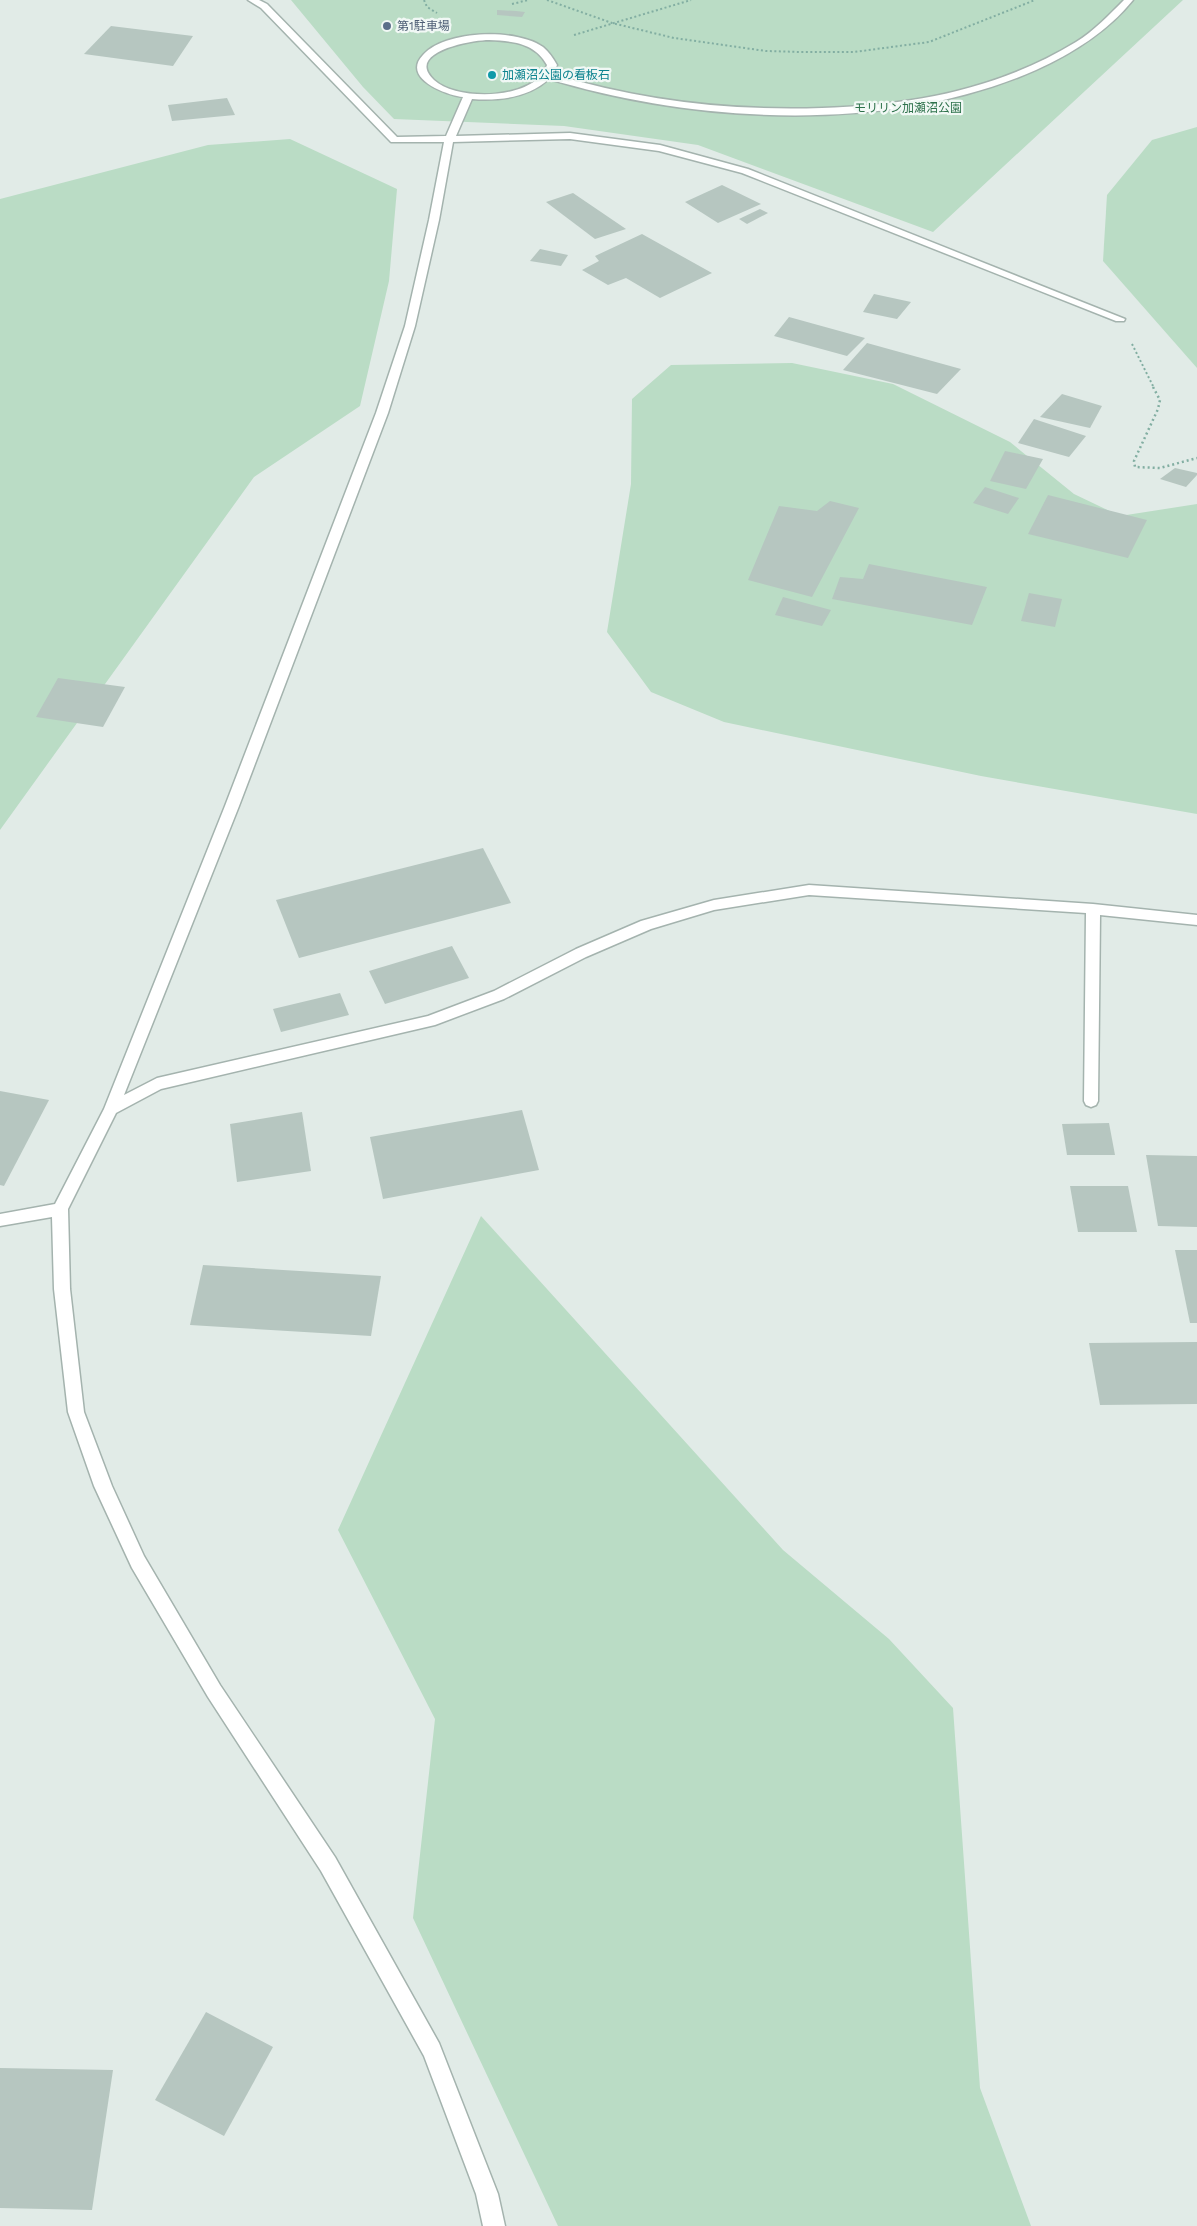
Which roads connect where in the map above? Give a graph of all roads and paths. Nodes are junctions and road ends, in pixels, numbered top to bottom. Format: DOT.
graph roads {
  1 [pos="252,0"];
  2 [pos="547,0"];
  3 [pos="691,0"];
  4 [pos="1035,0"];
  5 [pos="1129,0"];
  6 [pos="681,1"];
  7 [pos="612,23"];
  8 [pos="566,38"];
  9 [pos="548,76"];
  10 [pos="468,95"];
  11 [pos="449,140"];
  12 [pos="1120,318"];
  13 [pos="1197,458"];
  14 [pos="1092,909"];
  15 [pos="1197,920"];
  16 [pos="1091,1101"];
  17 [pos="111,1109"];
  18 [pos="60,1209"];
  19 [pos="0,1220"];
  20 [pos="494,2226"];
  1 -- 11 [label="street"];
  2 -- 7 [label="path"];
  3 -- 6 [label="path"];
  4 -- 7 [label="path"];
  5 -- 9 [label="street"];
  6 -- 7 [label="path"];
  7 -- 8 [label="path"];
  9 -- 10 [label="street"];
  9 -- 10 [label="street"];
  10 -- 11 [label="street"];
  11 -- 12 [label="street"];
  11 -- 17 [label="street"];
  12 -- 13 [label="path"];
  14 -- 15 [label="street"];
  14 -- 16 [label="street"];
  14 -- 17 [label="street"];
  17 -- 18 [label="street"];
  18 -- 19 [label="street"];
  18 -- 20 [label="street"];
}
